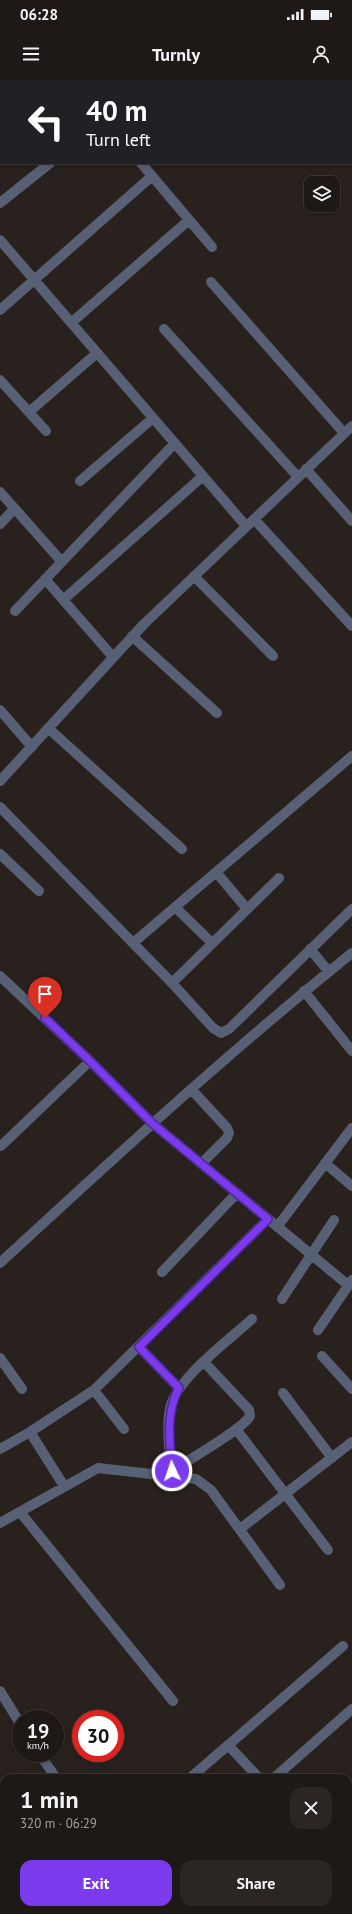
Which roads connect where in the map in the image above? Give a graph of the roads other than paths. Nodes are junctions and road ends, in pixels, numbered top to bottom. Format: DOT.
graph roads {
  1 [pos="49,164"];
  2 [pos="142,164"];
  3 [pos="152,176"];
  4 [pos="0,202"];
  5 [pos="189,220"];
  6 [pos="0,240"];
  7 [pos="212,247"];
  8 [pos="34,280"];
  9 [pos="211,282"];
  10 [pos="0,310"];
  11 [pos="71,323"];
  12 [pos="164,329"];
  13 [pos="97,353"];
  14 [pos="0,380"];
  15 [pos="29,412"];
  16 [pos="153,418"];
  17 [pos="352,426"];
  18 [pos="46,431"];
  19 [pos="344,434"];
  20 [pos="175,443"];
  21 [pos="306,469"];
  22 [pos="203,476"];
  23 [pos="298,478"];
  24 [pos="80,480"];
  25 [pos="0,492"];
  26 [pos="14,509"];
  27 [pos="254,519"];
  28 [pos="352,521"];
  29 [pos="0,524"];
  30 [pos="246,526"];
  31 [pos="62,562"];
  32 [pos="194,576"];
  33 [pos="45,579"];
  34 [pos="63,600"];
  35 [pos="15,611"];
  36 [pos="352,626"];
  37 [pos="132,636"];
  38 [pos="273,656"];
  39 [pos="114,657"];
  40 [pos="0,710"];
  41 [pos="217,713"];
  42 [pos="48,728"];
  43 [pos="32,747"];
  44 [pos="352,756"];
  45 [pos="0,781"];
  46 [pos="0,808"];
  47 [pos="182,849"];
  48 [pos="0,854"];
  49 [pos="216,872"];
  50 [pos="279,878"];
  51 [pos="39,891"];
  52 [pos="175,907"];
  53 [pos="352,908"];
  54 [pos="247,909"];
  55 [pos="133,943"];
  56 [pos="212,943"];
  57 [pos="310,950"];
  58 [pos="351,957"];
  59 [pos="329,972"];
  60 [pos="0,976"];
  61 [pos="172,983"];
  62 [pos="304,991"];
  63 [pos="352,1051"];
  64 [pos="90,1061"];
  65 [pos="191,1089"];
  66 [pos="152,1123"];
  67 [pos="352,1128"];
  68 [pos="1,1146"];
  69 [pos="325,1163"];
  70 [pos="201,1164"];
  71 [pos="352,1186"];
  72 [pos="237,1193"];
  73 [pos="268,1219"];
  74 [pos="334,1220"];
  75 [pos="277,1227"];
  76 [pos="311,1255"];
  77 [pos="0,1263"];
  78 [pos="162,1272"];
  79 [pos="350,1283"];
  80 [pos="282,1299"];
  81 [pos="252,1319"];
  82 [pos="318,1330"];
  83 [pos="139,1347"];
  84 [pos="322,1356"];
  85 [pos="0,1358"];
  86 [pos="204,1362"];
  87 [pos="179,1388"];
  88 [pos="22,1389"];
  89 [pos="352,1389"];
  90 [pos="94,1390"];
  91 [pos="283,1393"];
  92 [pos="124,1429"];
  93 [pos="236,1429"];
  94 [pos="30,1432"];
  95 [pos="352,1442"];
  96 [pos="0,1448"];
  97 [pos="332,1458"];
  98 [pos="172,1473"];
  99 [pos="64,1486"];
  100 [pos="285,1495"];
  101 [pos="20,1512"];
  102 [pos="0,1523"];
  103 [pos="240,1529"];
  104 [pos="328,1550"];
  105 [pos="280,1585"];
  106 [pos="343,1646"];
  107 [pos="0,1691"];
  108 [pos="173,1701"];
  109 [pos="352,1709"];
  110 [pos="12,1710"];
  111 [pos="228,1745"];
  112 [pos="45,1762"];
  113 [pos="53,1774"];
  114 [pos="195,1774"];
  115 [pos="255,1774"];
  116 [pos="279,1774"];
  1 -- 4 [label="street"];
  2 -- 3 [label="street"];
  3 -- 5 [label="street"];
  3 -- 8 [label="street"];
  5 -- 7 [label="street"];
  5 -- 11 [label="street"];
  6 -- 8 [label="street"];
  8 -- 10 [label="street"];
  8 -- 11 [label="street"];
  9 -- 19 [label="street"];
  11 -- 13 [label="street"];
  12 -- 23 [label="street"];
  13 -- 15 [label="street"];
  13 -- 16 [label="street"];
  14 -- 15 [label="street"];
  15 -- 18 [label="street"];
  16 -- 20 [label="street"];
  16 -- 24 [label="street"];
  17 -- 19 [label="street"];
  19 -- 21 [label="street"];
  20 -- 22 [label="street"];
  20 -- 31 [label="street"];
  21 -- 23 [label="street"];
  21 -- 28 [label="street"];
  22 -- 30 [label="street"];
  22 -- 34 [label="street"];
  23 -- 27 [label="street"];
  25 -- 26 [label="street"];
  26 -- 29 [label="street"];
  26 -- 31 [label="street"];
  27 -- 30 [label="street"];
  27 -- 36 [label="street"];
  30 -- 32 [label="street"];
  31 -- 33 [label="street"];
  32 -- 37 [label="street"];
  32 -- 38 [label="street"];
  33 -- 34 [label="street"];
  33 -- 35 [label="street"];
  34 -- 39 [label="street"];
  37 -- 39 [label="street"];
  37 -- 41 [label="street"];
  39 -- 42 [label="street"];
  40 -- 43 [label="street"];
  42 -- 43 [label="street"];
  42 -- 47 [label="street"];
  43 -- 45 [label="street"];
  44 -- 49 [label="street"];
  46 -- 55 [label="street"];
  48 -- 51 [label="street"];
  49 -- 52 [label="street"];
  49 -- 54 [label="street"];
  50 -- 54 [label="street"];
  52 -- 55 [label="street"];
  52 -- 56 [label="street"];
  53 -- 57 [label="street"];
  54 -- 56 [label="street"];
  55 -- 61 [label="street"];
  56 -- 61 [label="street"];
  57 -- 59 [label="street"];
  57 -- 61 [label="street"];
  58 -- 59 [label="street"];
  59 -- 62 [label="street"];
  60 -- 64 [label="street"];
  62 -- 63 [label="street"];
  62 -- 65 [label="street"];
  64 -- 66 [label="street"];
  64 -- 68 [label="street"];
  65 -- 66 [label="street"];
  65 -- 70 [label="street"];
  66 -- 70 [label="street"];
  66 -- 77 [label="street"];
  67 -- 69 [label="street"];
  69 -- 71 [label="street"];
  69 -- 75 [label="street"];
  70 -- 72 [label="street"];
  72 -- 73 [label="street"];
  72 -- 78 [label="street"];
  73 -- 75 [label="street"];
  73 -- 83 [label="street"];
  74 -- 76 [label="street"];
  75 -- 76 [label="street"];
  76 -- 79 [label="street"];
  76 -- 80 [label="street"];
  79 -- 82 [label="street"];
  81 -- 86 [label="street"];
  83 -- 87 [label="street"];
  83 -- 90 [label="street"];
  84 -- 89 [label="street"];
  85 -- 88 [label="street"];
  86 -- 87 [label="street"];
  86 -- 93 [label="street"];
  87 -- 98 [label="street"];
  90 -- 92 [label="street"];
  90 -- 94 [label="street"];
  91 -- 97 [label="street"];
  93 -- 98 [label="street"];
  93 -- 100 [label="street"];
  94 -- 96 [label="street"];
  94 -- 99 [label="street"];
  95 -- 97 [label="street"];
  97 -- 100 [label="street"];
  98 -- 99 [label="street"];
  98 -- 103 [label="street"];
  99 -- 101 [label="street"];
  100 -- 103 [label="street"];
  100 -- 104 [label="street"];
  101 -- 102 [label="street"];
  101 -- 108 [label="street"];
  103 -- 105 [label="street"];
  106 -- 111 [label="street"];
  107 -- 110 [label="street"];
  109 -- 116 [label="street"];
  111 -- 114 [label="street"];
  111 -- 115 [label="street"];
  112 -- 113 [label="street"];
}
